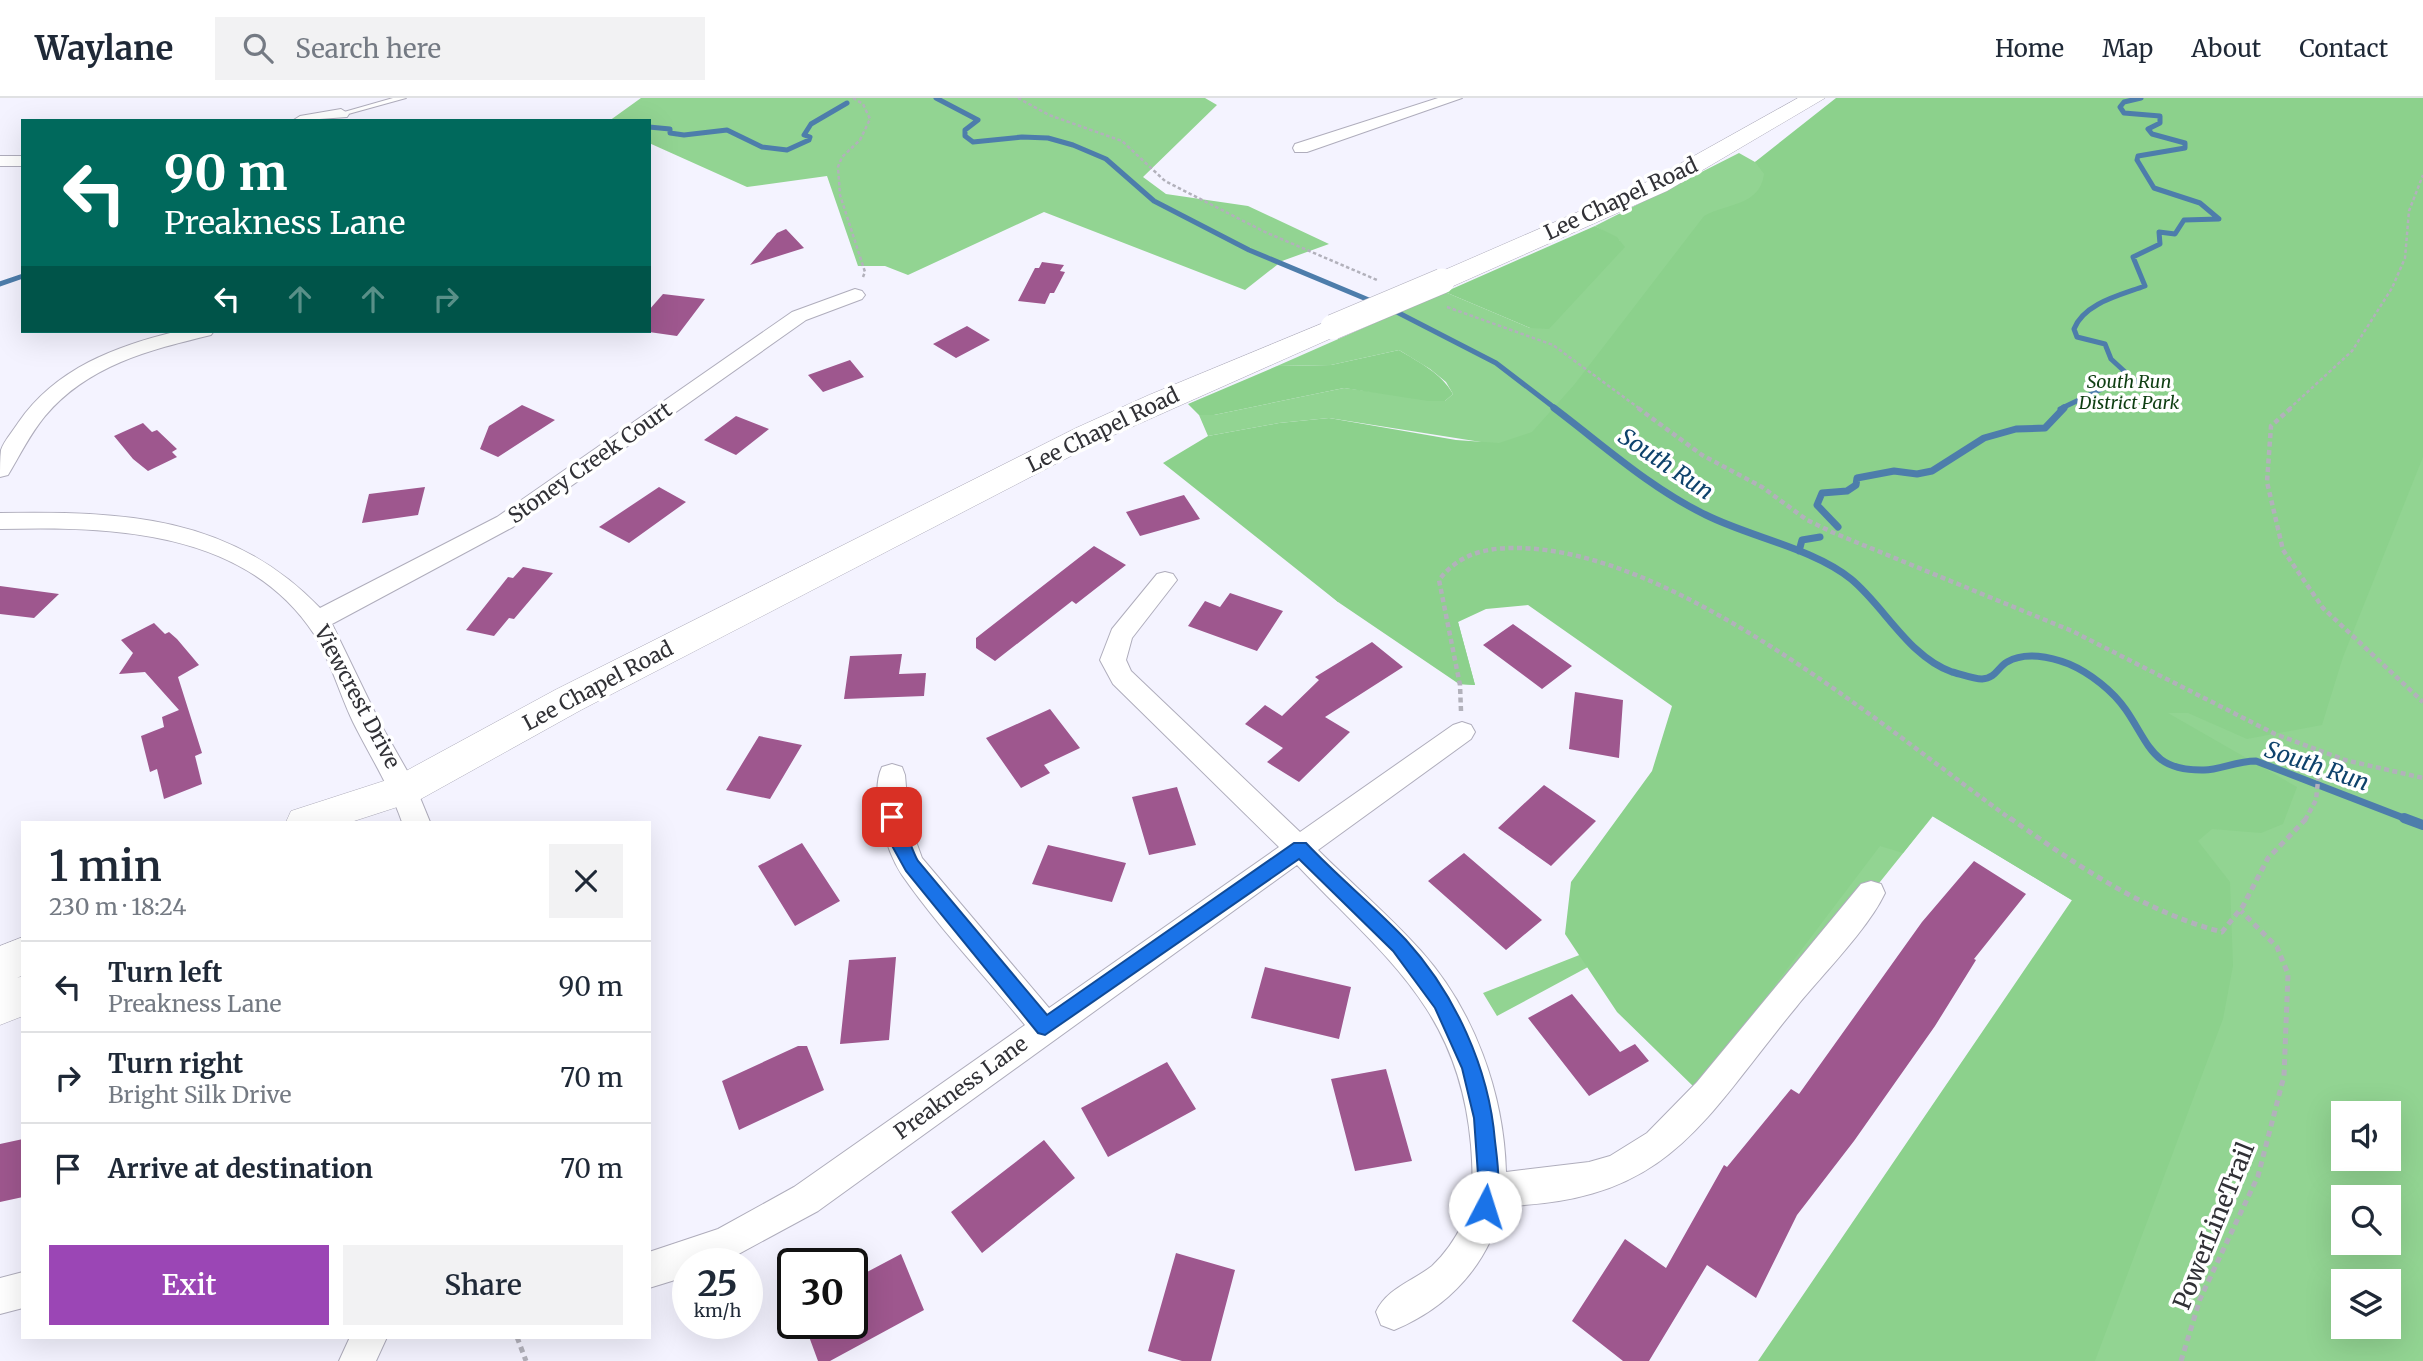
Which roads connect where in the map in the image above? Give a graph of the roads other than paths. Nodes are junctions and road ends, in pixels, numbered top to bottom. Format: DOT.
graph roads {
  1 [pos="402,98"];
  2 [pos="1454,98"];
  3 [pos="1814,98"];
  4 [pos="341,114"];
  5 [pos="312,119"];
  6 [pos="1301,148"];
  7 [pos="0,161"];
  8 [pos="21,161"];
  9 [pos="855,295"];
  10 [pos="194,333"];
  11 [pos="0,470"];
  12 [pos="0,521"];
  13 [pos="1165,580"];
  14 [pos="317,621"];
  15 [pos="1462,732"];
  16 [pos="892,775"];
  17 [pos="411,806"];
  18 [pos="312,821"];
  19 [pos="372,821"];
  20 [pos="1300,848"];
  21 [pos="1871,893"];
  22 [pos="21,956"];
  23 [pos="0,966"];
  24 [pos="21,996"];
  25 [pos="0,1006"];
  26 [pos="1045,1027"];
  27 [pos="1489,1189"];
  28 [pos="651,1269"];
  29 [pos="21,1291"];
  30 [pos="0,1296"];
  31 [pos="1394,1312"];
  32 [pos="368,1339"];
  33 [pos="357,1361"];
  1 -- 4 [label="lane"];
  2 -- 6 [label="street"];
  3 -- 17 [label="main road, Lee Chapel Road, bridge"];
  4 -- 5 [label="street"];
  7 -- 8 [label="street"];
  9 -- 14 [label="street, Stoney Creek Court"];
  10 -- 11 [label="street"];
  12 -- 14 [label="street, Viewcrest Drive"];
  13 -- 20 [label="street"];
  14 -- 17 [label="street, Viewcrest Drive"];
  15 -- 20 [label="street, Preakness Lane"];
  16 -- 26 [label="street"];
  17 -- 18 [label="main road, Lee Chapel Road"];
  17 -- 19 [label="main road, Lee Chapel Road"];
  20 -- 26 [label="street, Preakness Lane"];
  20 -- 27 [label="street"];
  21 -- 27 [label="street"];
  22 -- 23 [label="main road"];
  24 -- 25 [label="main road"];
  26 -- 28 [label="street, Preakness Lane"];
  27 -- 31 [label="street"];
  29 -- 30 [label="street"];
  32 -- 33 [label="street"];
}
